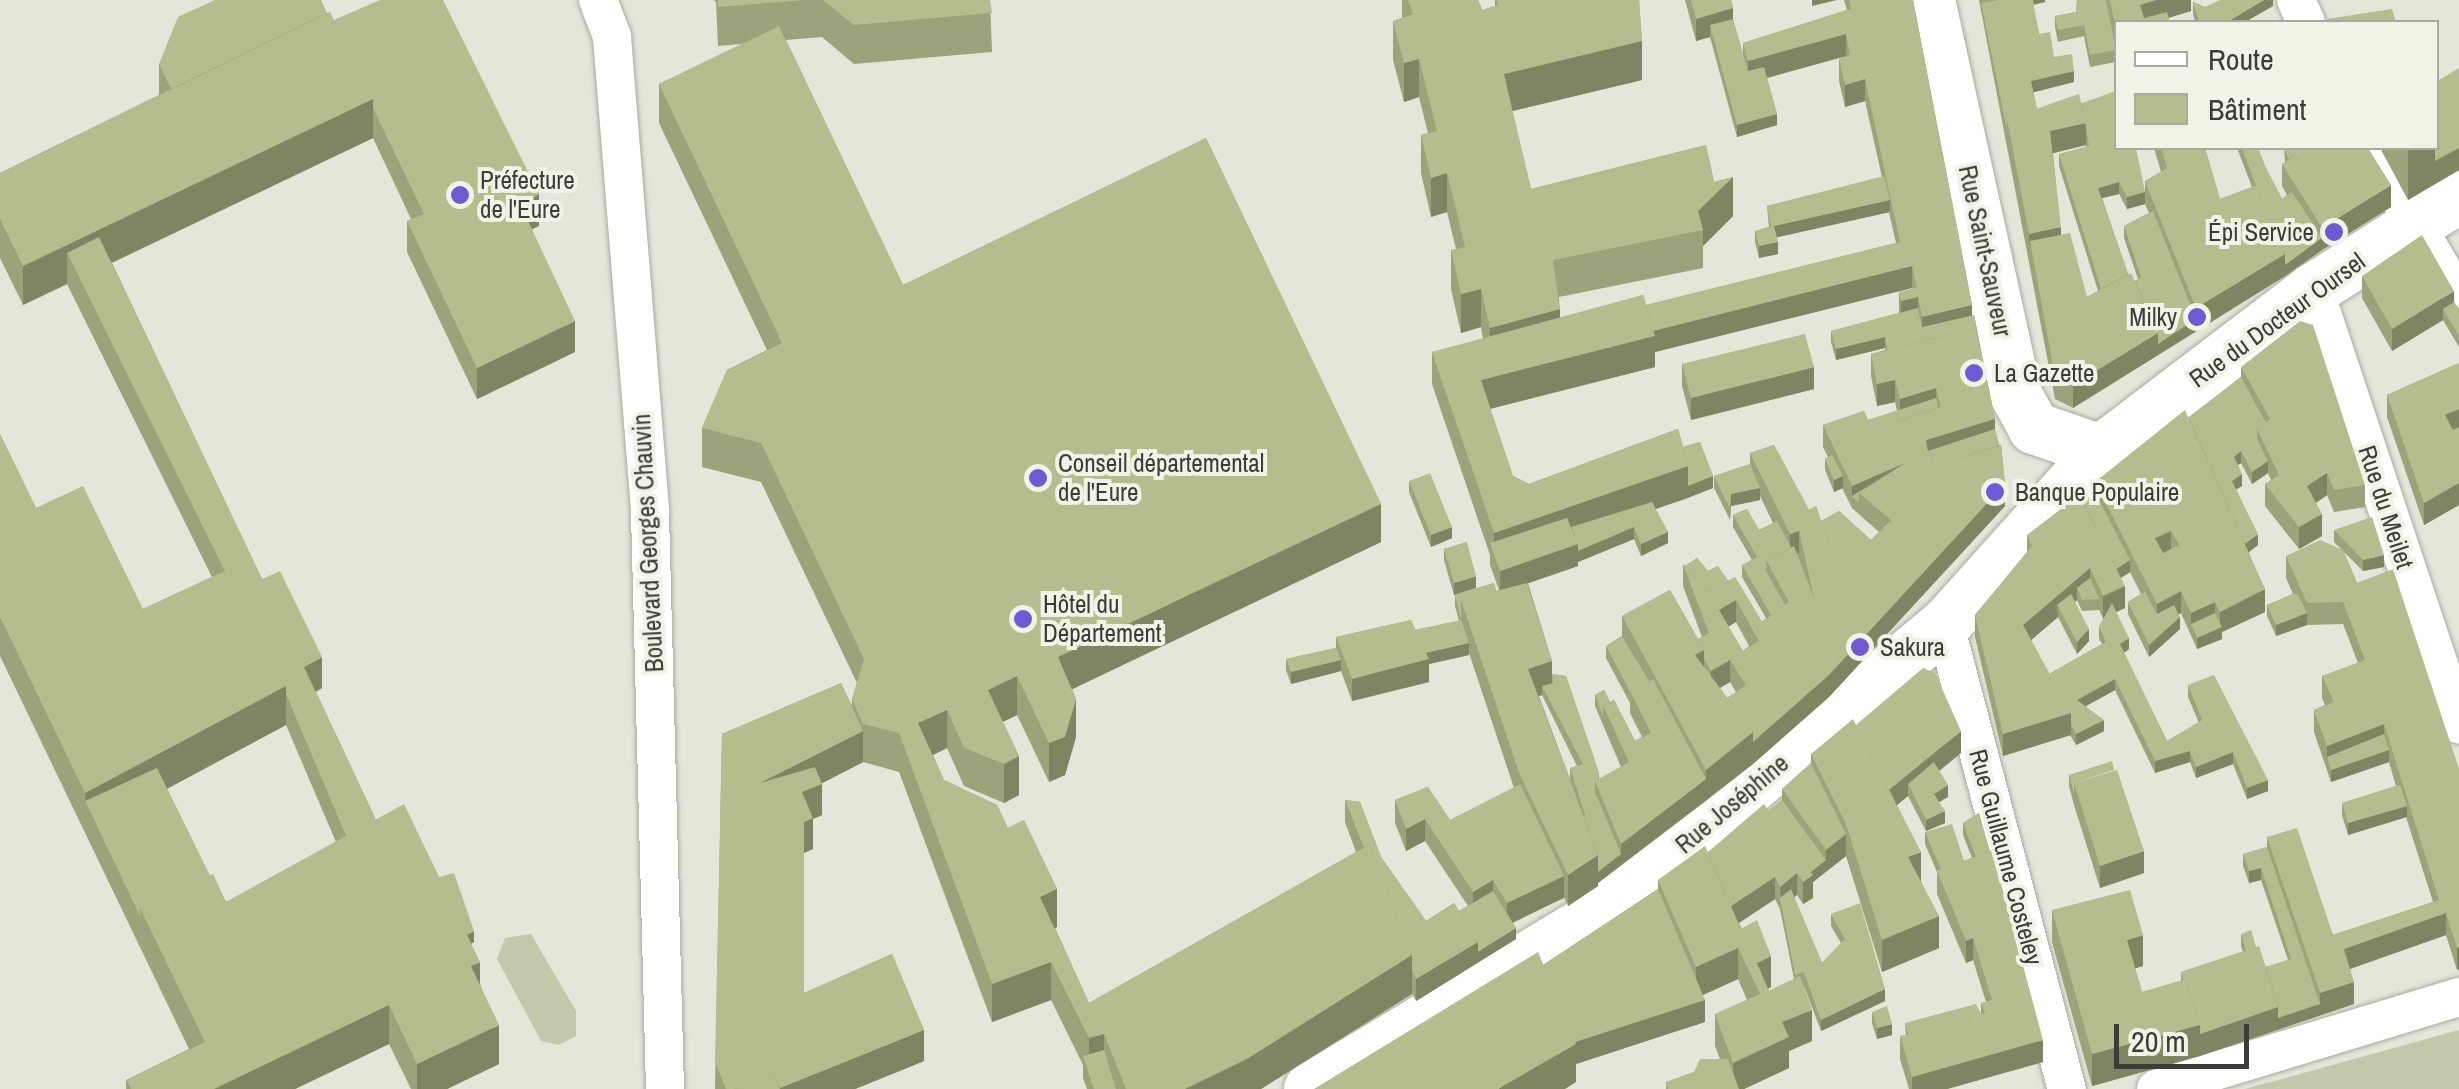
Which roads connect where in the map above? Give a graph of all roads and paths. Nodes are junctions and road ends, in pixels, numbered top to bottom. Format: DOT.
graph roads {
  1 [pos="598,0"];
  2 [pos="1930,0"];
  3 [pos="2371,150"];
  4 [pos="2459,197"];
  5 [pos="2410,225"];
  6 [pos="2314,289"];
  7 [pos="2459,298"];
  8 [pos="2101,451"];
  9 [pos="1945,625"];
  10 [pos="2459,724"];
  11 [pos="2459,997"];
  12 [pos="665,1089"];
  13 [pos="1310,1089"];
  14 [pos="2067,1089"];
  15 [pos="2156,1089"];
  1 -- 12 [label="street, Boulevard Georges Chauvin"];
  2 -- 8 [label="main road, Rue Saint-Sauveur"];
  3 -- 5 [label="street"];
  4 -- 5 [label="main road, Rue du Docteur Oursel"];
  5 -- 6 [label="main road, Rue du Docteur Oursel"];
  5 -- 7 [label="street"];
  6 -- 8 [label="main road, Rue du Docteur Oursel"];
  6 -- 10 [label="street, Rue du Meilet"];
  8 -- 9 [label="main road, Rue Joséphine"];
  9 -- 13 [label="main road, Rue Joséphine"];
  9 -- 14 [label="street, Rue Guillaume Costeley"];
  11 -- 15 [label="street"];
}
